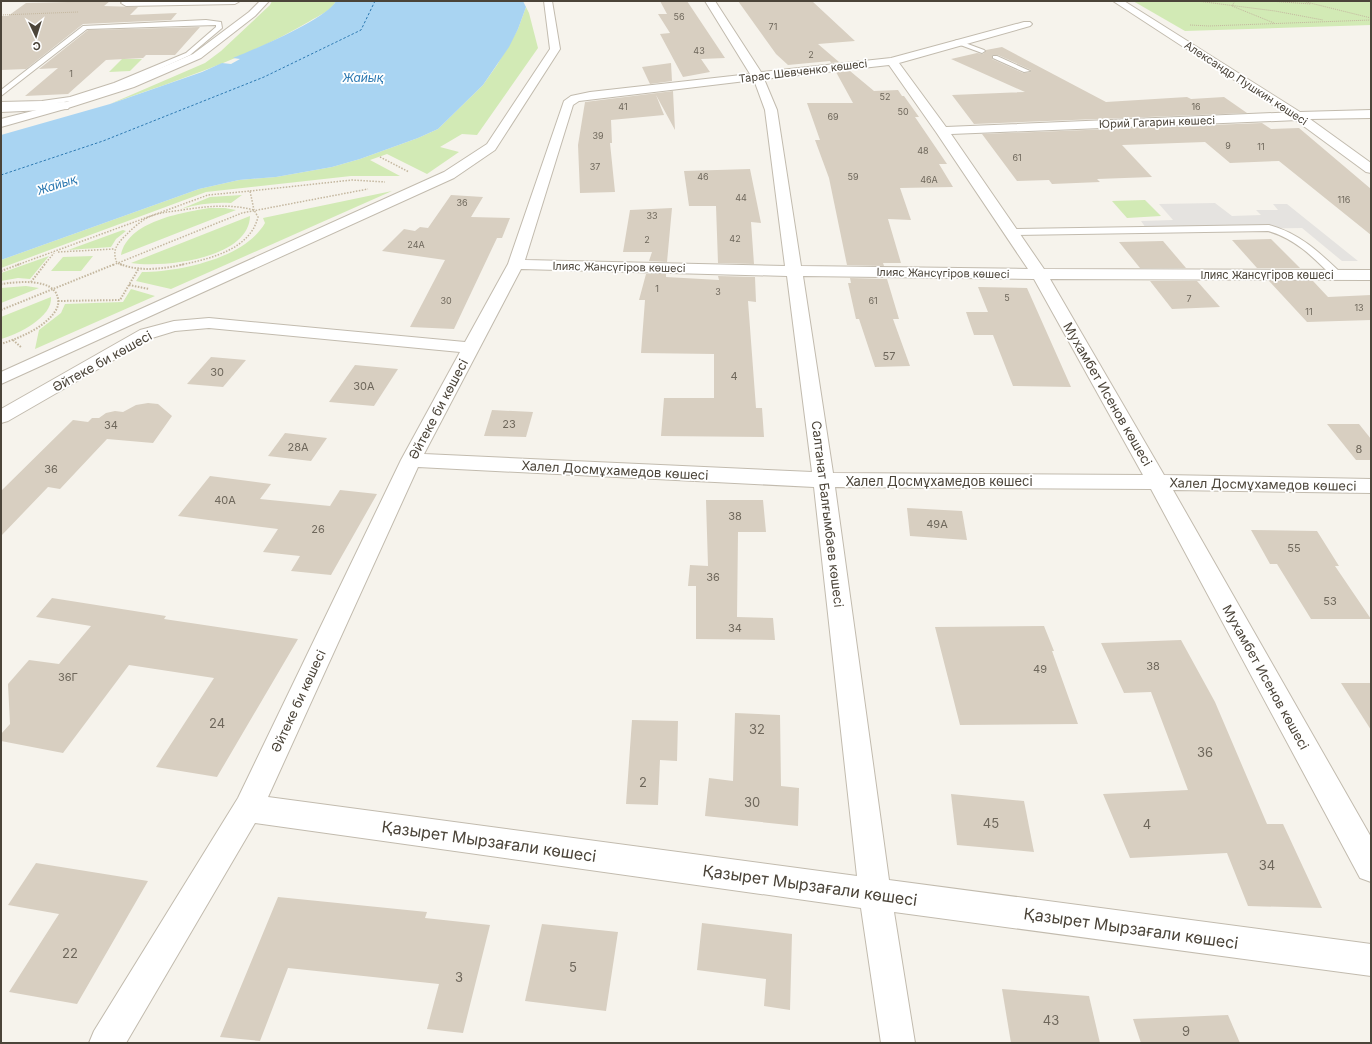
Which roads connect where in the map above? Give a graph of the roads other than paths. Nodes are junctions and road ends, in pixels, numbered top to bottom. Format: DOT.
graph roads {
  1 [pos="128,1"];
  2 [pos="235,1"];
  3 [pos="265,1"];
  4 [pos="548,1"];
  5 [pos="710,1"];
  6 [pos="1118,1"];
  7 [pos="1027,24"];
  8 [pos="958,42"];
  9 [pos="982,51"];
  10 [pos="995,57"];
  11 [pos="892,61"];
  12 [pos="1026,71"];
  13 [pos="758,77"];
  14 [pos="1,94"];
  15 [pos="575,98"];
  16 [pos="1,104"];
  17 [pos="64,106"];
  18 [pos="1,108"];
  19 [pos="1371,114"];
  20 [pos="1298,116"];
  21 [pos="1,123"];
  22 [pos="942,130"];
  23 [pos="1371,169"];
  24 [pos="1011,232"];
  25 [pos="516,264"];
  26 [pos="794,271"];
  27 [pos="1039,274"];
  28 [pos="1337,275"];
  29 [pos="1371,275"];
  30 [pos="471,348"];
  31 [pos="1,378"];
  32 [pos="1,416"];
  33 [pos="411,460"];
  34 [pos="824,480"];
  35 [pos="1158,482"];
  36 [pos="1371,486"];
  37 [pos="248,808"];
  38 [pos="1371,867"];
  39 [pos="875,894"];
  40 [pos="1371,960"];
  41 [pos="106,1043"];
  42 [pos="898,1043"];
  1 -- 2 [label="street"];
  3 -- 17 [label="street"];
  4 -- 31 [label="street"];
  5 -- 13 [label="street, Салтанат Балғымбаев көшесі"];
  6 -- 20 [label="street, Александр Пушкин көшесі"];
  7 -- 8 [label="street, Тарас Шевченко көшесі"];
  8 -- 9 [label="lane"];
  8 -- 11 [label="street, Тарас Шевченко көшесі"];
  10 -- 12 [label="lane"];
  11 -- 13 [label="street, Тарас Шевченко көшесі"];
  11 -- 22 [label="street, Мухамбет Исенов көшесі"];
  13 -- 15 [label="street, Тарас Шевченко көшесі"];
  13 -- 26 [label="street, Салтанат Балғымбаев көшесі"];
  14 -- 16 [label="lane"];
  15 -- 25 [label="street, Әйтеке би көшесі"];
  17 -- 18 [label="street"];
  17 -- 21 [label="street"];
  19 -- 20 [label="street, Юрий Гагарин көшесі"];
  20 -- 22 [label="street, Юрий Гагарин көшесі"];
  20 -- 23 [label="street, Александр Пушкин көшесі"];
  22 -- 24 [label="street, Мухамбет Исенов көшесі"];
  24 -- 27 [label="street, Мухамбет Исенов көшесі"];
  24 -- 28 [label="lane"];
  25 -- 26 [label="street, Ілияс Жансүгіров көшесі"];
  25 -- 30 [label="street, Әйтеке би көшесі"];
  26 -- 27 [label="street, Ілияс Жансүгіров көшесі"];
  26 -- 34 [label="street, Салтанат Балғымбаев көшесі"];
  27 -- 28 [label="street, Ілияс Жансүгіров көшесі"];
  27 -- 35 [label="street, Мухамбет Исенов көшесі"];
  28 -- 29 [label="street, Ілияс Жансүгіров көшесі"];
  30 -- 32 [label="street, Әйтеке би көшесі"];
  30 -- 33 [label="street, Әйтеке би көшесі"];
  33 -- 34 [label="street, Халел Досмұхамедов көшесі"];
  33 -- 37 [label="street, Әйтеке би көшесі"];
  34 -- 35 [label="street, Халел Досмұхамедов көшесі"];
  34 -- 39 [label="street, Салтанат Балғымбаев көшесі"];
  35 -- 36 [label="street, Халел Досмұхамедов көшесі"];
  35 -- 38 [label="street, Мухамбет Исенов көшесі"];
  37 -- 39 [label="street, Қазырет Мырзағали көшесі"];
  37 -- 41 [label="street, Әйтеке би көшесі"];
  39 -- 40 [label="street, Қазырет Мырзағали көшесі"];
  39 -- 42 [label="street, Салтанат Балғымбаев көшесі"];
}
